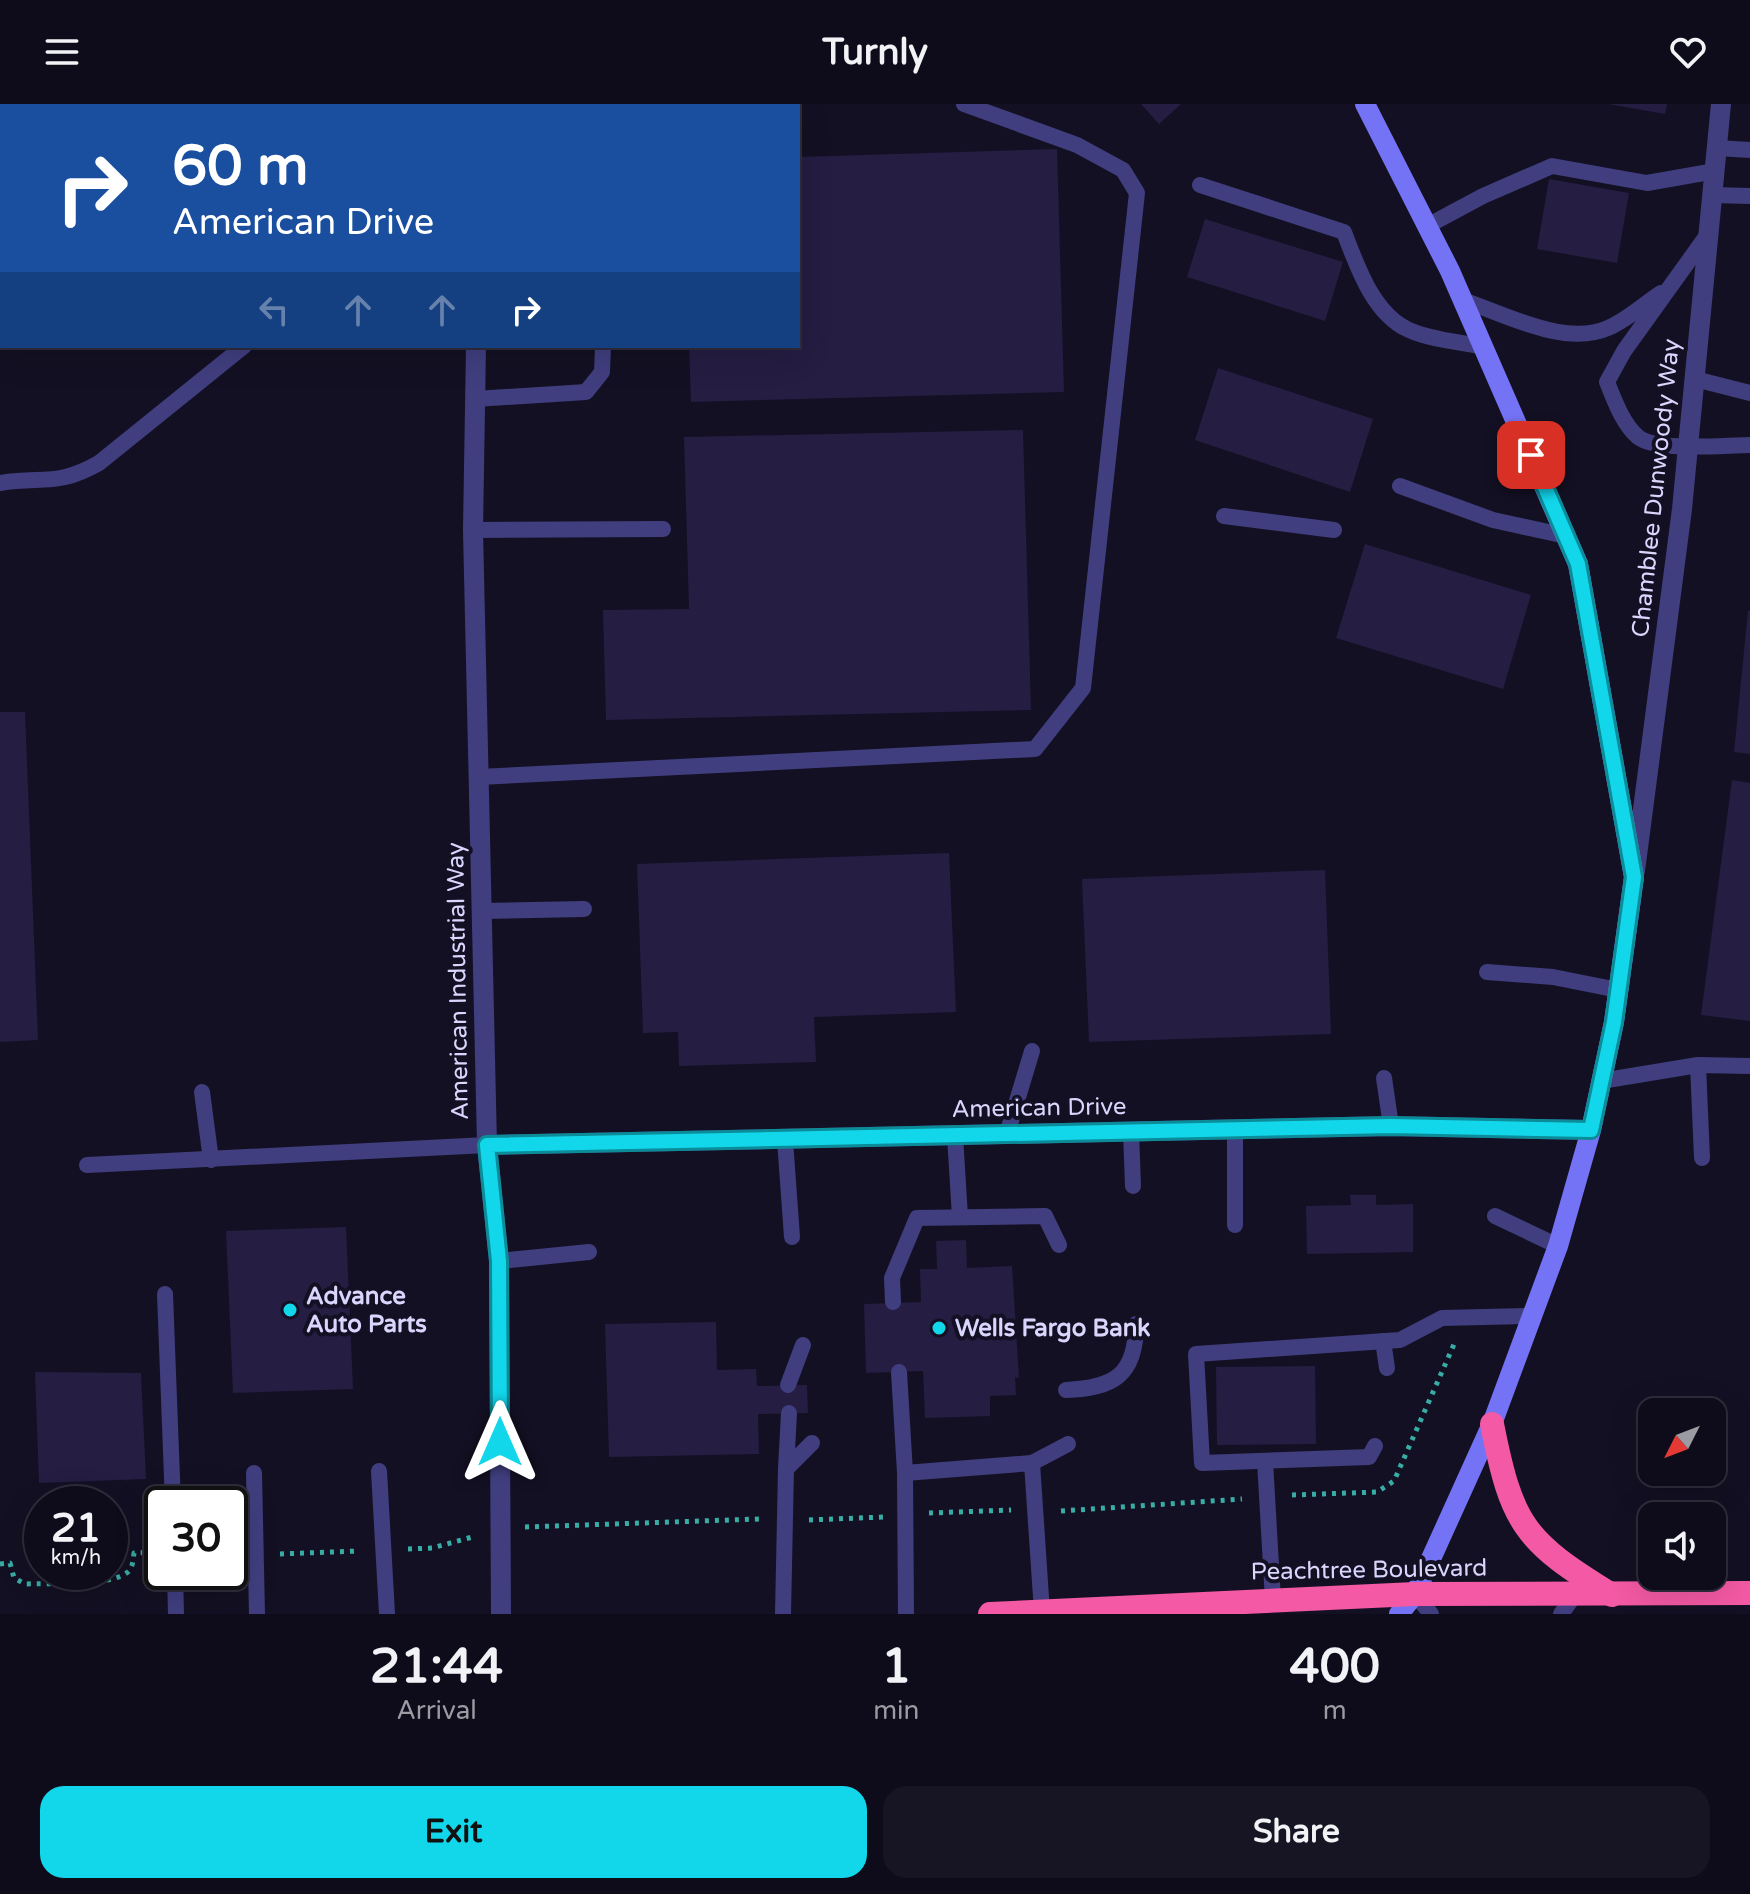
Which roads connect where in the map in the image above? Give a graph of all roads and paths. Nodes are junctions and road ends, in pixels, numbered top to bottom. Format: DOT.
graph roads {
  1 [pos="964,104"];
  2 [pos="1365,104"];
  3 [pos="1721,104"];
  4 [pos="1717,148"];
  5 [pos="1750,150"];
  6 [pos="1715,171"];
  7 [pos="1200,185"];
  8 [pos="1712,195"];
  9 [pos="1750,196"];
  10 [pos="1427,226"];
  11 [pos="1709,233"];
  12 [pos="1669,288"];
  13 [pos="1463,300"];
  14 [pos="1484,347"];
  15 [pos="242,348"];
  16 [pos="476,348"];
  17 [pos="603,348"];
  18 [pos="1695,379"];
  19 [pos="1750,393"];
  20 [pos="475,399"];
  21 [pos="1688,444"];
  22 [pos="1750,445"];
  23 [pos="0,483"];
  24 [pos="1400,486"];
  25 [pos="1224,516"];
  26 [pos="663,529"];
  27 [pos="473,530"];
  28 [pos="1334,530"];
  29 [pos="1566,536"];
  30 [pos="479,777"];
  31 [pos="1634,877"];
  32 [pos="584,909"];
  33 [pos="483,911"];
  34 [pos="1487,972"];
  35 [pos="1618,990"];
  36 [pos="1032,1051"];
  37 [pos="1698,1065"];
  38 [pos="1750,1066"];
  39 [pos="1384,1078"];
  40 [pos="1601,1081"];
  41 [pos="202,1092"];
  42 [pos="1391,1126"];
  43 [pos="1235,1130"];
  44 [pos="1591,1130"];
  45 [pos="1131,1132"];
  46 [pos="1007,1134"];
  47 [pos="955,1136"];
  48 [pos="785,1140"];
  49 [pos="487,1145"];
  50 [pos="1702,1158"];
  51 [pos="211,1160"];
  52 [pos="87,1165"];
  53 [pos="1133,1186"];
  54 [pos="1495,1216"];
  55 [pos="960,1217"];
  56 [pos="1235,1225"];
  57 [pos="792,1237"];
  58 [pos="1059,1245"];
  59 [pos="1558,1246"];
  60 [pos="589,1252"];
  61 [pos="499,1261"];
  62 [pos="165,1294"];
  63 [pos="893,1302"];
  64 [pos="1531,1316"];
  65 [pos="1136,1324"];
  66 [pos="1383,1341"];
  67 [pos="803,1345"];
  68 [pos="1387,1368"];
  69 [pos="899,1372"];
  70 [pos="788,1385"];
  71 [pos="1066,1390"];
  72 [pos="789,1413"];
  73 [pos="1492,1424"];
  74 [pos="812,1443"];
  75 [pos="1068,1444"];
  76 [pos="1375,1446"];
  77 [pos="1265,1461"];
  78 [pos="1032,1463"];
  79 [pos="786,1469"];
  80 [pos="379,1471"];
  81 [pos="254,1473"];
  82 [pos="905,1473"];
  83 [pos="172,1486"];
  84 [pos="1240,1499"];
  85 [pos="1013,1510"];
  86 [pos="1061,1511"];
  87 [pos="931,1513"];
  88 [pos="890,1517"];
  89 [pos="765,1520"];
  90 [pos="806,1520"];
  91 [pos="526,1527"];
  92 [pos="474,1537"];
  93 [pos="408,1549"];
  94 [pos="359,1551"];
  95 [pos="144,1552"];
  96 [pos="280,1554"];
  97 [pos="0,1564"];
  98 [pos="175,1590"];
  99 [pos="1750,1593"];
  100 [pos="1415,1594"];
  101 [pos="1612,1595"];
  102 [pos="1273,1600"];
  103 [pos="1138,1605"];
  104 [pos="1568,1605"];
  105 [pos="1042,1612"];
  106 [pos="176,1614"];
  107 [pos="257,1614"];
  108 [pos="387,1614"];
  109 [pos="501,1614"];
  110 [pos="783,1614"];
  111 [pos="906,1614"];
  112 [pos="990,1614"];
  113 [pos="1191,1614"];
  114 [pos="1399,1614"];
  115 [pos="1431,1614"];
  1 -- 30 [label="lane"];
  2 -- 10 [label="street"];
  3 -- 4 [label="street, Chamblee Dunwoody Way"];
  4 -- 5 [label="lane"];
  4 -- 6 [label="street, Chamblee Dunwoody Way"];
  6 -- 8 [label="street, Chamblee Dunwoody Way"];
  6 -- 10 [label="lane"];
  7 -- 14 [label="lane"];
  8 -- 9 [label="lane"];
  8 -- 11 [label="street, Chamblee Dunwoody Way"];
  10 -- 13 [label="street"];
  11 -- 12 [label="lane"];
  11 -- 18 [label="street, Chamblee Dunwoody Way"];
  12 -- 13 [label="lane"];
  12 -- 21 [label="lane"];
  13 -- 14 [label="street"];
  14 -- 29 [label="street"];
  15 -- 23 [label="lane"];
  16 -- 20 [label="street, American Industrial Way"];
  17 -- 20 [label="lane"];
  18 -- 19 [label="lane"];
  18 -- 21 [label="street, Chamblee Dunwoody Way"];
  20 -- 27 [label="street, American Industrial Way"];
  21 -- 22 [label="lane"];
  21 -- 31 [label="street, Chamblee Dunwoody Way"];
  24 -- 29 [label="lane"];
  25 -- 28 [label="lane"];
  26 -- 27 [label="lane"];
  27 -- 30 [label="street, American Industrial Way"];
  29 -- 31 [label="street"];
  30 -- 33 [label="street, American Industrial Way"];
  31 -- 35 [label="street"];
  32 -- 33 [label="lane"];
  33 -- 49 [label="street, American Industrial Way"];
  34 -- 35 [label="lane"];
  35 -- 40 [label="street"];
  36 -- 46 [label="lane"];
  37 -- 38 [label="lane"];
  37 -- 40 [label="lane"];
  37 -- 50 [label="lane"];
  39 -- 42 [label="lane"];
  40 -- 44 [label="street"];
  41 -- 51 [label="lane"];
  42 -- 43 [label="street, American Drive"];
  42 -- 44 [label="street, American Drive"];
  43 -- 45 [label="street, American Drive"];
  43 -- 56 [label="lane"];
  44 -- 59 [label="street"];
  45 -- 46 [label="street, American Drive"];
  45 -- 53 [label="lane"];
  46 -- 47 [label="street, American Drive"];
  47 -- 48 [label="street, American Drive"];
  47 -- 55 [label="lane"];
  48 -- 49 [label="street, American Drive"];
  48 -- 57 [label="lane"];
  49 -- 51 [label="lane"];
  49 -- 61 [label="street, American Industrial Way"];
  51 -- 52 [label="lane"];
  54 -- 59 [label="lane"];
  55 -- 58 [label="lane"];
  55 -- 63 [label="lane"];
  59 -- 64 [label="street"];
  60 -- 61 [label="lane"];
  61 -- 109 [label="street, American Industrial Way"];
  62 -- 83 [label="lane"];
  64 -- 66 [label="lane"];
  64 -- 73 [label="street"];
  65 -- 71 [label="lane"];
  66 -- 68 [label="lane"];
  66 -- 77 [label="lane"];
  67 -- 70 [label="lane"];
  69 -- 82 [label="lane"];
  72 -- 79 [label="lane"];
  73 -- 100 [label="street"];
  73 -- 101 [label="highway"];
  74 -- 79 [label="lane"];
  75 -- 78 [label="lane"];
  76 -- 77 [label="lane"];
  77 -- 102 [label="lane"];
  78 -- 82 [label="lane"];
  78 -- 105 [label="lane"];
  79 -- 110 [label="lane"];
  80 -- 108 [label="lane"];
  81 -- 107 [label="lane"];
  82 -- 111 [label="lane"];
  84 -- 86 [label="path"];
  85 -- 87 [label="path"];
  88 -- 90 [label="path"];
  89 -- 91 [label="path"];
  92 -- 93 [label="path"];
  94 -- 96 [label="path"];
  95 -- 97 [label="path"];
  98 -- 106 [label="lane"];
  99 -- 101 [label="highway, Peachtree Boulevard"];
  100 -- 102 [label="highway, Peachtree Boulevard"];
  100 -- 104 [label="highway, Peachtree Boulevard"];
  100 -- 114 [label="street"];
  100 -- 115 [label="lane"];
  101 -- 104 [label="highway, Peachtree Boulevard"];
  102 -- 103 [label="highway, Peachtree Boulevard"];
  103 -- 105 [label="highway, Peachtree Boulevard"];
  103 -- 113 [label="highway"];
  105 -- 112 [label="highway, Peachtree Boulevard"];
}
